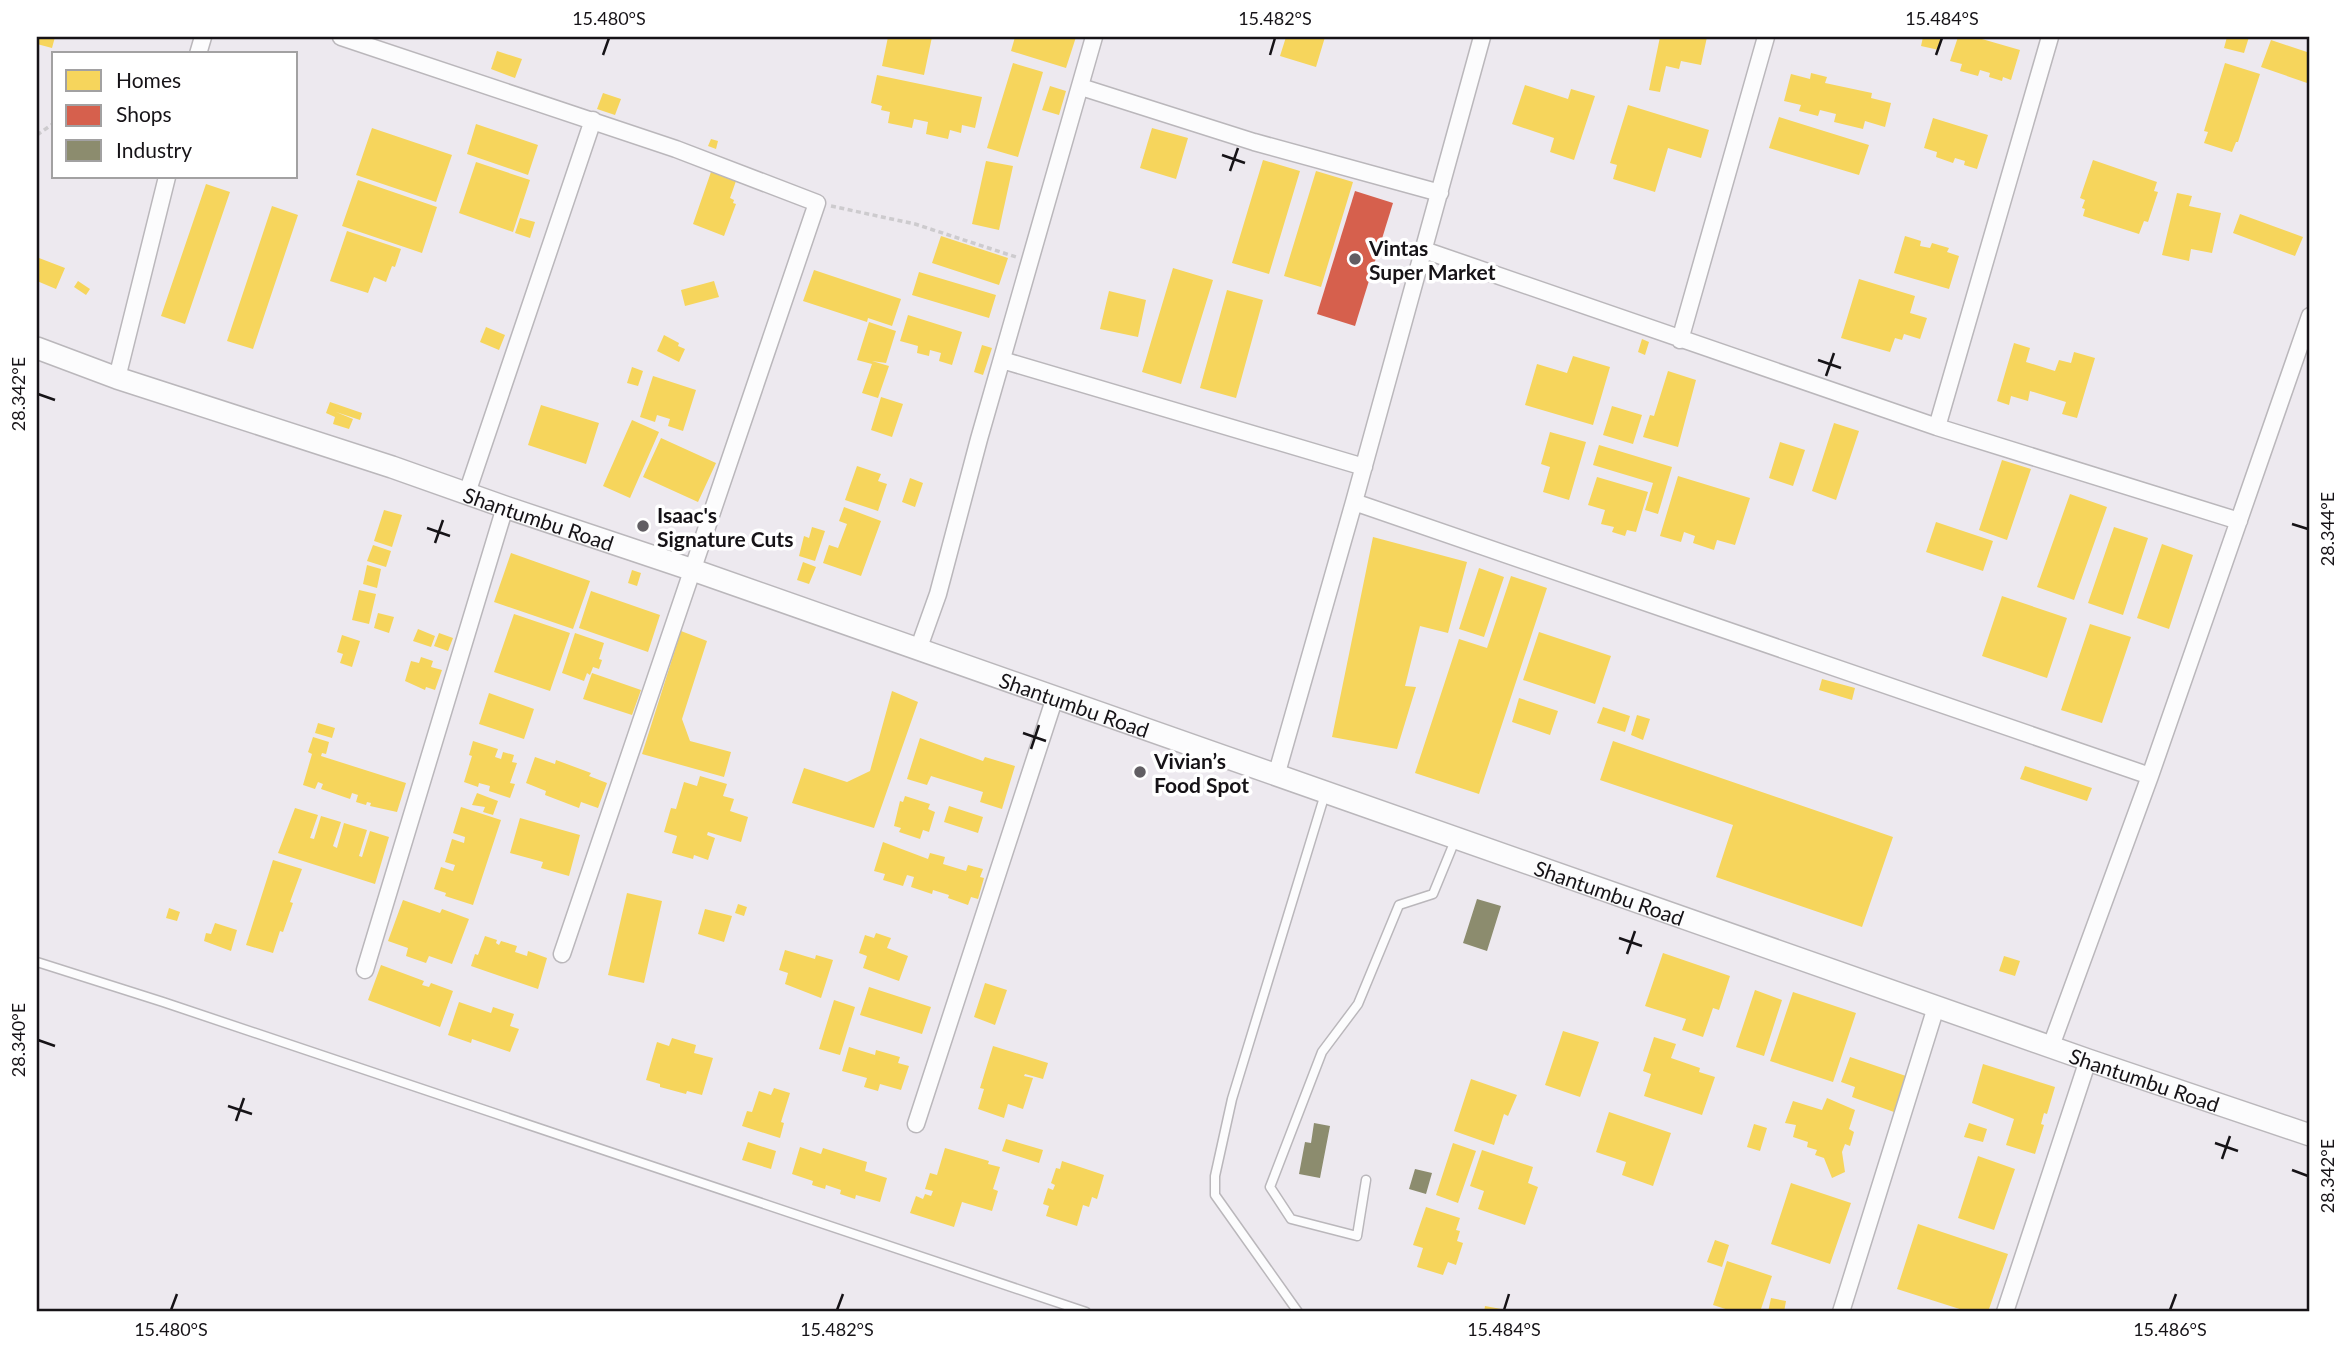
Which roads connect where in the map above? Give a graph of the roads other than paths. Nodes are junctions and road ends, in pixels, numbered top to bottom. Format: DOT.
graph roads {
  1 [pos="341,37"];
  2 [pos="1094,37"];
  3 [pos="1482,37"];
  4 [pos="1766,37"];
  5 [pos="2050,37"];
  6 [pos="1081,87"];
  7 [pos="593,120"];
  8 [pos="167,178"];
  9 [pos="1440,193"];
  10 [pos="1424,250"];
  11 [pos="2310,316"];
  12 [pos="1680,340"];
  13 [pos="37,348"];
  14 [pos="1002,360"];
  15 [pos="117,378"];
  16 [pos="1937,427"];
  17 [pos="1364,467"];
  18 [pos="467,493"];
  19 [pos="1354,502"];
  20 [pos="505,507"];
  21 [pos="2239,521"];
  22 [pos="693,570"];
  23 [pos="918,650"];
  24 [pos="1055,697"];
  25 [pos="1276,776"];
  26 [pos="2150,776"];
  27 [pos="1325,793"];
  28 [pos="1456,838"];
  29 [pos="562,954"];
  30 [pos="37,962"];
  31 [pos="365,970"];
  32 [pos="1936,1007"];
  33 [pos="2051,1046"];
  34 [pos="2088,1060"];
  35 [pos="916,1124"];
  36 [pos="2310,1135"];
  37 [pos="1366,1180"];
  38 [pos="1086,1312"];
  39 [pos="1297,1312"];
  40 [pos="1840,1312"];
  41 [pos="2005,1312"];
  1 -- 7 [label="street"];
  2 -- 6 [label="street"];
  3 -- 9 [label="street"];
  4 -- 12 [label="street"];
  5 -- 16 [label="street"];
  6 -- 9 [label="street"];
  6 -- 14 [label="street"];
  7 -- 18 [label="street"];
  7 -- 22 [label="street"];
  8 -- 15 [label="street"];
  9 -- 10 [label="street"];
  10 -- 12 [label="street"];
  10 -- 17 [label="street"];
  11 -- 21 [label="street"];
  12 -- 16 [label="street"];
  13 -- 15 [label="street, Shantumbu Road"];
  14 -- 17 [label="street"];
  14 -- 23 [label="street"];
  15 -- 18 [label="street, Shantumbu Road"];
  16 -- 21 [label="street"];
  17 -- 19 [label="street"];
  18 -- 20 [label="street, Shantumbu Road"];
  19 -- 25 [label="street"];
  19 -- 26 [label="street"];
  20 -- 22 [label="street, Shantumbu Road"];
  20 -- 31 [label="street"];
  21 -- 26 [label="street"];
  22 -- 23 [label="street, Shantumbu Road"];
  22 -- 29 [label="street"];
  23 -- 24 [label="street, Shantumbu Road"];
  24 -- 25 [label="street, Shantumbu Road"];
  24 -- 35 [label="street"];
  25 -- 27 [label="street, Shantumbu Road"];
  26 -- 33 [label="street"];
  27 -- 28 [label="street, Shantumbu Road"];
  27 -- 39 [label="lane"];
  28 -- 32 [label="street, Shantumbu Road"];
  28 -- 37 [label="lane"];
  30 -- 38 [label="lane"];
  32 -- 33 [label="street, Shantumbu Road"];
  32 -- 40 [label="street"];
  33 -- 34 [label="street, Shantumbu Road"];
  34 -- 36 [label="street, Shantumbu Road"];
  34 -- 41 [label="street"];
}
